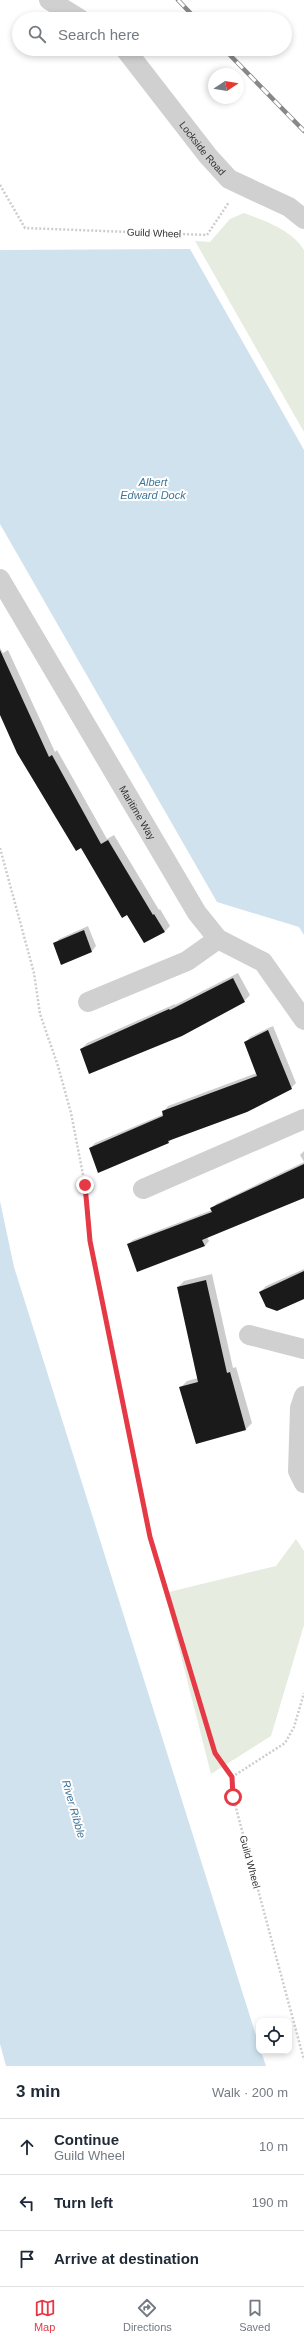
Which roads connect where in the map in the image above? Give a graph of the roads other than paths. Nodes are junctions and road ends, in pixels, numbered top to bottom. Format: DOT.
graph roads {
  1 [pos="49,0"];
  2 [pos="69,12"];
  3 [pos="130,56"];
  4 [pos="304,219"];
  5 [pos="0,579"];
  6 [pos="218,939"];
  7 [pos="88,1002"];
  8 [pos="304,1020"];
  9 [pos="304,1119"];
  10 [pos="143,1189"];
  11 [pos="249,1335"];
  12 [pos="304,1349"];
  13 [pos="304,1396"];
  14 [pos="304,1483"];
  1 -- 2 [label="street"];
  3 -- 4 [label="street, Lockside Road"];
  5 -- 6 [label="street, Maritime Way"];
  6 -- 7 [label="street"];
  6 -- 8 [label="street, Maritime Way"];
  9 -- 10 [label="street"];
  11 -- 12 [label="street"];
  13 -- 14 [label="street"];
}
